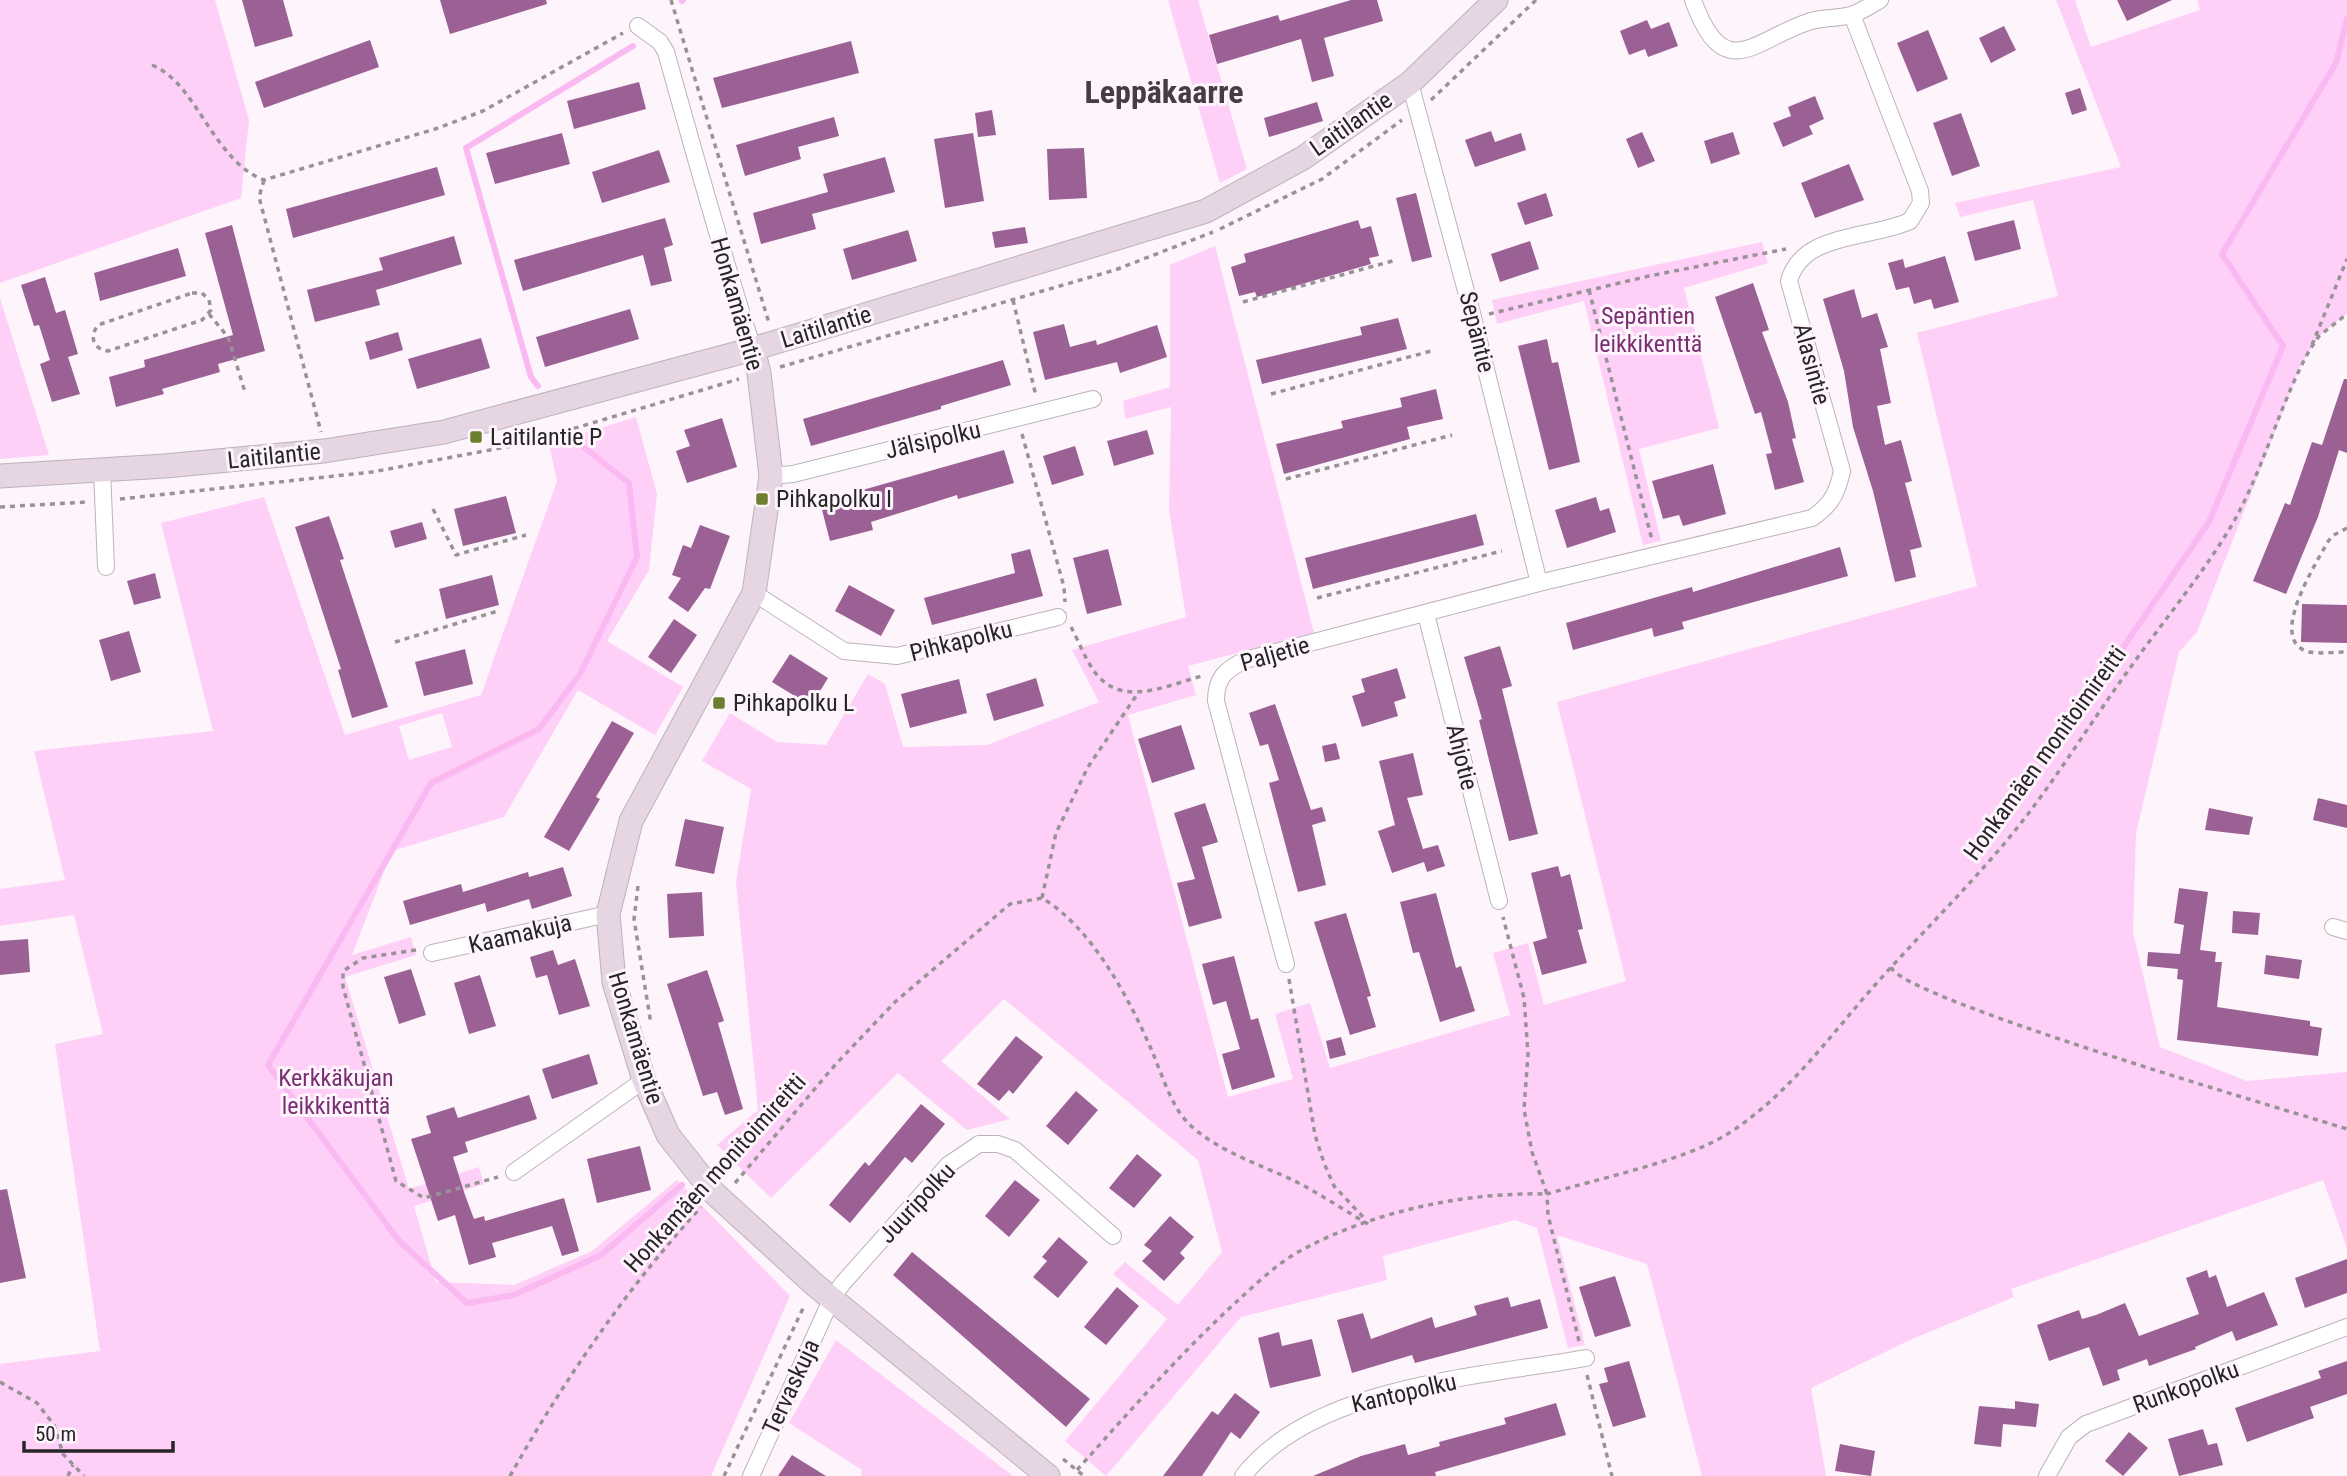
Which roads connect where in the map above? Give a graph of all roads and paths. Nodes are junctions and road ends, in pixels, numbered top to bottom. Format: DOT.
graph roads {
  1 [pos="671,0"];
  2 [pos="1496,0"];
  3 [pos="1693,0"];
  4 [pos="1880,0"];
  5 [pos="1852,15"];
  6 [pos="638,26"];
  7 [pos="152,65"];
  8 [pos="1410,83"];
  9 [pos="264,180"];
  10 [pos="1803,254"];
  11 [pos="2347,259"];
  12 [pos="1396,260"];
  13 [pos="1589,290"];
  14 [pos="1013,300"];
  15 [pos="1242,302"];
  16 [pos="209,314"];
  17 [pos="2347,314"];
  18 [pos="1473,317"];
  19 [pos="764,346"];
  20 [pos="1435,350"];
  21 [pos="2309,351"];
  22 [pos="782,367"];
  23 [pos="244,392"];
  24 [pos="1271,394"];
  25 [pos="1093,399"];
  26 [pos="1041,415"];
  27 [pos="1018,420"];
  28 [pos="1452,435"];
  29 [pos="324,451"];
  30 [pos="102,470"];
  31 [pos="771,476"];
  32 [pos="0,477"];
  33 [pos="325,477"];
  34 [pos="1286,479"];
  35 [pos="433,509"];
  36 [pos="2347,527"];
  37 [pos="526,535"];
  38 [pos="1502,551"];
  39 [pos="1656,555"];
  40 [pos="106,567"];
  41 [pos="1539,583"];
  42 [pos="754,593"];
  43 [pos="1317,598"];
  44 [pos="498,611"];
  45 [pos="1426,614"];
  46 [pos="1059,617"];
  47 [pos="395,642"];
  48 [pos="2347,652"];
  49 [pos="1225,670"];
  50 [pos="1138,693"];
  51 [pos="639,880"];
  52 [pos="1042,898"];
  53 [pos="1499,901"];
  54 [pos="608,914"];
  55 [pos="432,953"];
  56 [pos="1286,964"];
  57 [pos="1889,969"];
  58 [pos="651,1026"];
  59 [pos="644,1080"];
  60 [pos="2347,1129"];
  61 [pos="514,1172"];
  62 [pos="720,1184"];
  63 [pos="735,1184"];
  64 [pos="1547,1194"];
  65 [pos="1368,1224"];
  66 [pos="1113,1236"];
  67 [pos="823,1291"];
  68 [pos="2347,1327"];
  69 [pos="1586,1358"];
  70 [pos="0,1382"];
  71 [pos="1056,1453"];
  72 [pos="73,1465"];
  73 [pos="1077,1470"];
  74 [pos="68,1476"];
  75 [pos="83,1476"];
  76 [pos="510,1476"];
  77 [pos="724,1476"];
  78 [pos="751,1476"];
  79 [pos="1048,1476"];
  80 [pos="1084,1476"];
  81 [pos="1243,1476"];
  82 [pos="1612,1476"];
  83 [pos="2048,1476"];
  1 -- 19 [label="path"];
  2 -- 8 [label="street, Laitilantie"];
  3 -- 5 [label="street"];
  4 -- 5 [label="street"];
  5 -- 10 [label="street"];
  6 -- 9 [label="path"];
  6 -- 19 [label="street, Honkamäentie"];
  7 -- 9 [label="path"];
  8 -- 18 [label="street, Sepäntie"];
  8 -- 19 [label="street, Laitilantie"];
  9 -- 29 [label="path"];
  10 -- 13 [label="path"];
  10 -- 39 [label="street, Alasintie"];
  11 -- 21 [label="path"];
  12 -- 15 [label="path"];
  13 -- 18 [label="path"];
  13 -- 39 [label="path"];
  14 -- 26 [label="path"];
  16 -- 16 [label="path"];
  16 -- 23 [label="path"];
  17 -- 21 [label="path"];
  18 -- 41 [label="street, Sepäntie"];
  19 -- 22 [label="path"];
  19 -- 29 [label="street, Laitilantie"];
  19 -- 31 [label="street, Honkamäentie"];
  20 -- 24 [label="path"];
  21 -- 57 [label="path, Honkamäen monitoimireitti"];
  25 -- 26 [label="street, Jälsipolku"];
  26 -- 27 [label="street, Jälsipolku"];
  27 -- 31 [label="street, Jälsipolku"];
  27 -- 46 [label="path"];
  28 -- 34 [label="path"];
  29 -- 30 [label="street, Laitilantie"];
  29 -- 33 [label="path"];
  30 -- 32 [label="street, Laitilantie"];
  30 -- 40 [label="street"];
  31 -- 42 [label="street, Honkamäentie"];
  35 -- 37 [label="path"];
  36 -- 48 [label="path"];
  38 -- 43 [label="path"];
  39 -- 41 [label="street, Alasintie"];
  41 -- 45 [label="street, Paljetie"];
  42 -- 46 [label="street, Pihkapolku"];
  42 -- 54 [label="street, Honkamäentie"];
  44 -- 47 [label="path"];
  45 -- 49 [label="street, Paljetie"];
  45 -- 53 [label="street, Ahjotie"];
  46 -- 50 [label="path"];
  49 -- 50 [label="path"];
  49 -- 56 [label="street, Paljetie"];
  50 -- 52 [label="path"];
  51 -- 58 [label="path"];
  52 -- 63 [label="path, Honkamäen monitoimireitti"];
  52 -- 65 [label="path"];
  53 -- 64 [label="path"];
  54 -- 55 [label="street, Kaamakuja"];
  54 -- 59 [label="street, Honkamäentie"];
  55 -- 61 [label="path"];
  56 -- 65 [label="path"];
  57 -- 60 [label="path"];
  57 -- 64 [label="path, Honkamäen monitoimireitti"];
  59 -- 61 [label="street"];
  59 -- 62 [label="street, Honkamäentie"];
  62 -- 63 [label="path, Honkamäen monitoimireitti"];
  62 -- 63 [label="path"];
  62 -- 67 [label="street, Honkamäentie"];
  62 -- 76 [label="path, Honkamäen monitoimireitti"];
  64 -- 65 [label="path, Honkamäen monitoimireitti"];
  64 -- 69 [label="path"];
  65 -- 73 [label="path, Honkamäen monitoimireitti"];
  66 -- 67 [label="street, Juuripolku"];
  67 -- 77 [label="path"];
  67 -- 78 [label="street, Tervaskuja"];
  67 -- 79 [label="street, Honkamäentie"];
  68 -- 83 [label="street, Runkopolku"];
  69 -- 81 [label="street, Kantopolku"];
  69 -- 82 [label="path"];
  70 -- 72 [label="path"];
  71 -- 73 [label="path"];
  72 -- 74 [label="path"];
  72 -- 75 [label="path"];
  73 -- 80 [label="path"];
}
